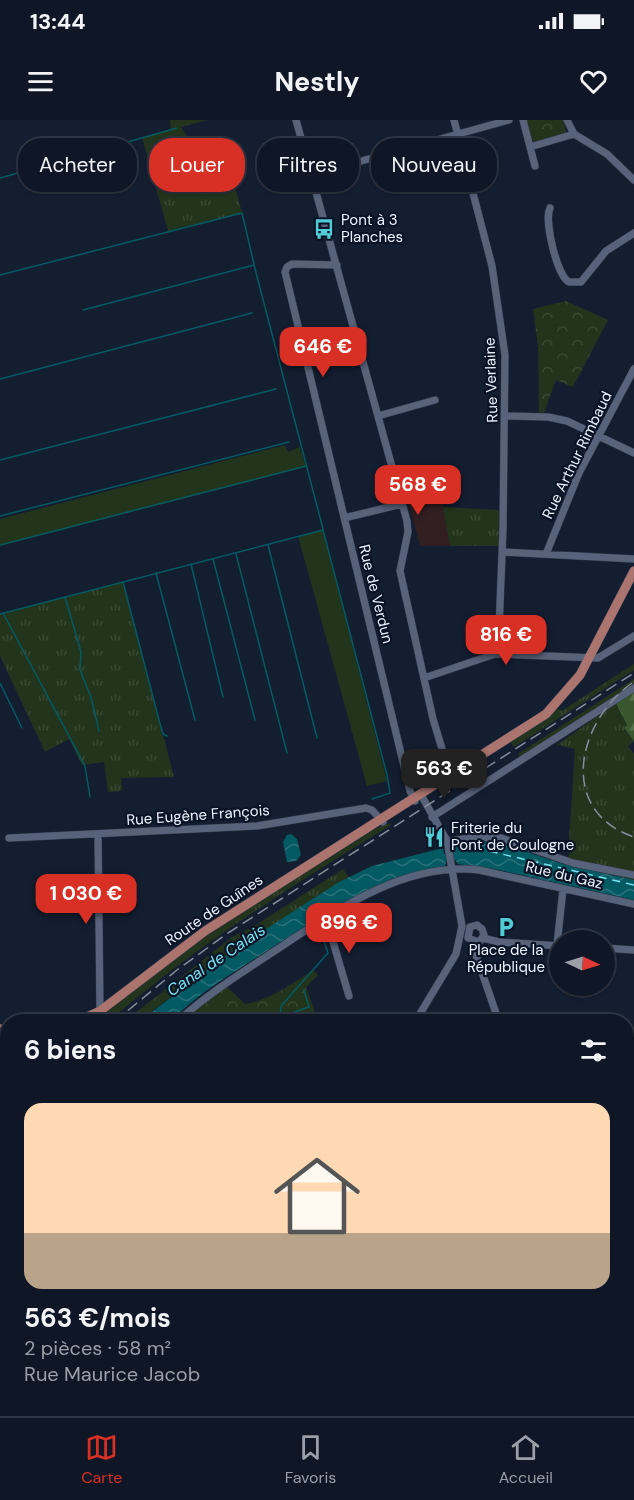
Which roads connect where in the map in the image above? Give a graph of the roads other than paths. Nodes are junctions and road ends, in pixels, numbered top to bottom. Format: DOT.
graph roads {
  1 [pos="296,120"];
  2 [pos="454,120"];
  3 [pos="509,120"];
  4 [pos="523,120"];
  5 [pos="567,120"];
  6 [pos="458,134"];
  7 [pos="574,134"];
  8 [pos="301,138"];
  9 [pos="530,147"];
  10 [pos="359,162"];
  11 [pos="535,166"];
  12 [pos="634,180"];
  13 [pos="316,192"];
  14 [pos="550,208"];
  15 [pos="634,233"];
  16 [pos="337,265"];
  17 [pos="634,369"];
  18 [pos="435,400"];
  19 [pos="378,416"];
  20 [pos="506,416"];
  21 [pos="599,435"];
  22 [pos="634,453"];
  23 [pos="402,504"];
  24 [pos="344,518"];
  25 [pos="503,552"];
  26 [pos="546,554"];
  27 [pos="634,559"];
  28 [pos="634,571"];
  29 [pos="634,636"];
  30 [pos="498,654"];
  31 [pos="589,658"];
  32 [pos="424,678"];
  33 [pos="634,688"];
  34 [pos="479,757"];
  35 [pos="450,775"];
  36 [pos="418,797"];
  37 [pos="432,817"];
  38 [pos="382,820"];
  39 [pos="98,835"];
  40 [pos="9,838"];
  41 [pos="446,844"];
  42 [pos="452,867"];
  43 [pos="634,874"];
  44 [pos="563,889"];
  45 [pos="634,904"];
  46 [pos="462,914"];
  47 [pos="326,918"];
  48 [pos="469,930"];
  49 [pos="559,930"];
  50 [pos="480,940"];
  51 [pos="549,946"];
  52 [pos="615,949"];
  53 [pos="634,950"];
  54 [pos="456,954"];
  55 [pos="349,996"];
  56 [pos="100,1011"];
  57 [pos="93,1014"];
  58 [pos="188,1014"];
  59 [pos="420,1014"];
  60 [pos="496,1014"];
  1 -- 8 [label="street"];
  2 -- 6 [label="street, Rue Verlaine"];
  3 -- 6 [label="street"];
  4 -- 9 [label="street"];
  5 -- 7 [label="street"];
  6 -- 10 [label="street"];
  6 -- 20 [label="street, Rue Verlaine"];
  7 -- 9 [label="street"];
  7 -- 12 [label="street"];
  9 -- 11 [label="street"];
  13 -- 16 [label="street"];
  14 -- 15 [label="street"];
  16 -- 19 [label="street"];
  16 -- 24 [label="street, Rue de Verdun"];
  17 -- 21 [label="street, Rue Arthur Rimbaud"];
  18 -- 19 [label="street"];
  19 -- 23 [label="street"];
  20 -- 21 [label="street"];
  20 -- 25 [label="street, Rue Verlaine"];
  21 -- 22 [label="street"];
  21 -- 26 [label="street, Rue Arthur Rimbaud"];
  23 -- 24 [label="street"];
  23 -- 32 [label="street"];
  24 -- 36 [label="street, Rue de Verdun"];
  25 -- 26 [label="street"];
  25 -- 30 [label="street, Rue Verlaine"];
  26 -- 27 [label="street"];
  28 -- 31 [label="main road"];
  29 -- 31 [label="street"];
  30 -- 31 [label="street"];
  30 -- 32 [label="street"];
  31 -- 34 [label="main road"];
  32 -- 35 [label="street"];
  33 -- 37 [label="street"];
  34 -- 35 [label="main road"];
  34 -- 36 [label="main road"];
  35 -- 36 [label="main road"];
  36 -- 37 [label="street, Rue de Verdun"];
  36 -- 38 [label="main road, Route de Guînes"];
  37 -- 41 [label="street, Rue de Verdun"];
  38 -- 39 [label="street, Rue Eugène François"];
  38 -- 56 [label="main road, Route de Guînes"];
  39 -- 40 [label="street, Rue Eugène François"];
  39 -- 56 [label="street"];
  41 -- 42 [label="street, Rue de Verdun"];
  41 -- 43 [label="street"];
  42 -- 44 [label="street, Rue du Gaz"];
  42 -- 46 [label="street, Rue de Verdun"];
  42 -- 47 [label="street, Rue du Gaz"];
  44 -- 45 [label="street, Rue du Gaz"];
  44 -- 49 [label="street"];
  46 -- 48 [label="street"];
  46 -- 54 [label="street"];
  47 -- 55 [label="street"];
  47 -- 58 [label="street, Rue du Gaz"];
  48 -- 50 [label="street"];
  48 -- 50 [label="street"];
  48 -- 54 [label="street"];
  50 -- 51 [label="street"];
  50 -- 60 [label="street"];
  52 -- 53 [label="street"];
  54 -- 59 [label="street"];
  56 -- 57 [label="main road, Route de Guînes"];
}
